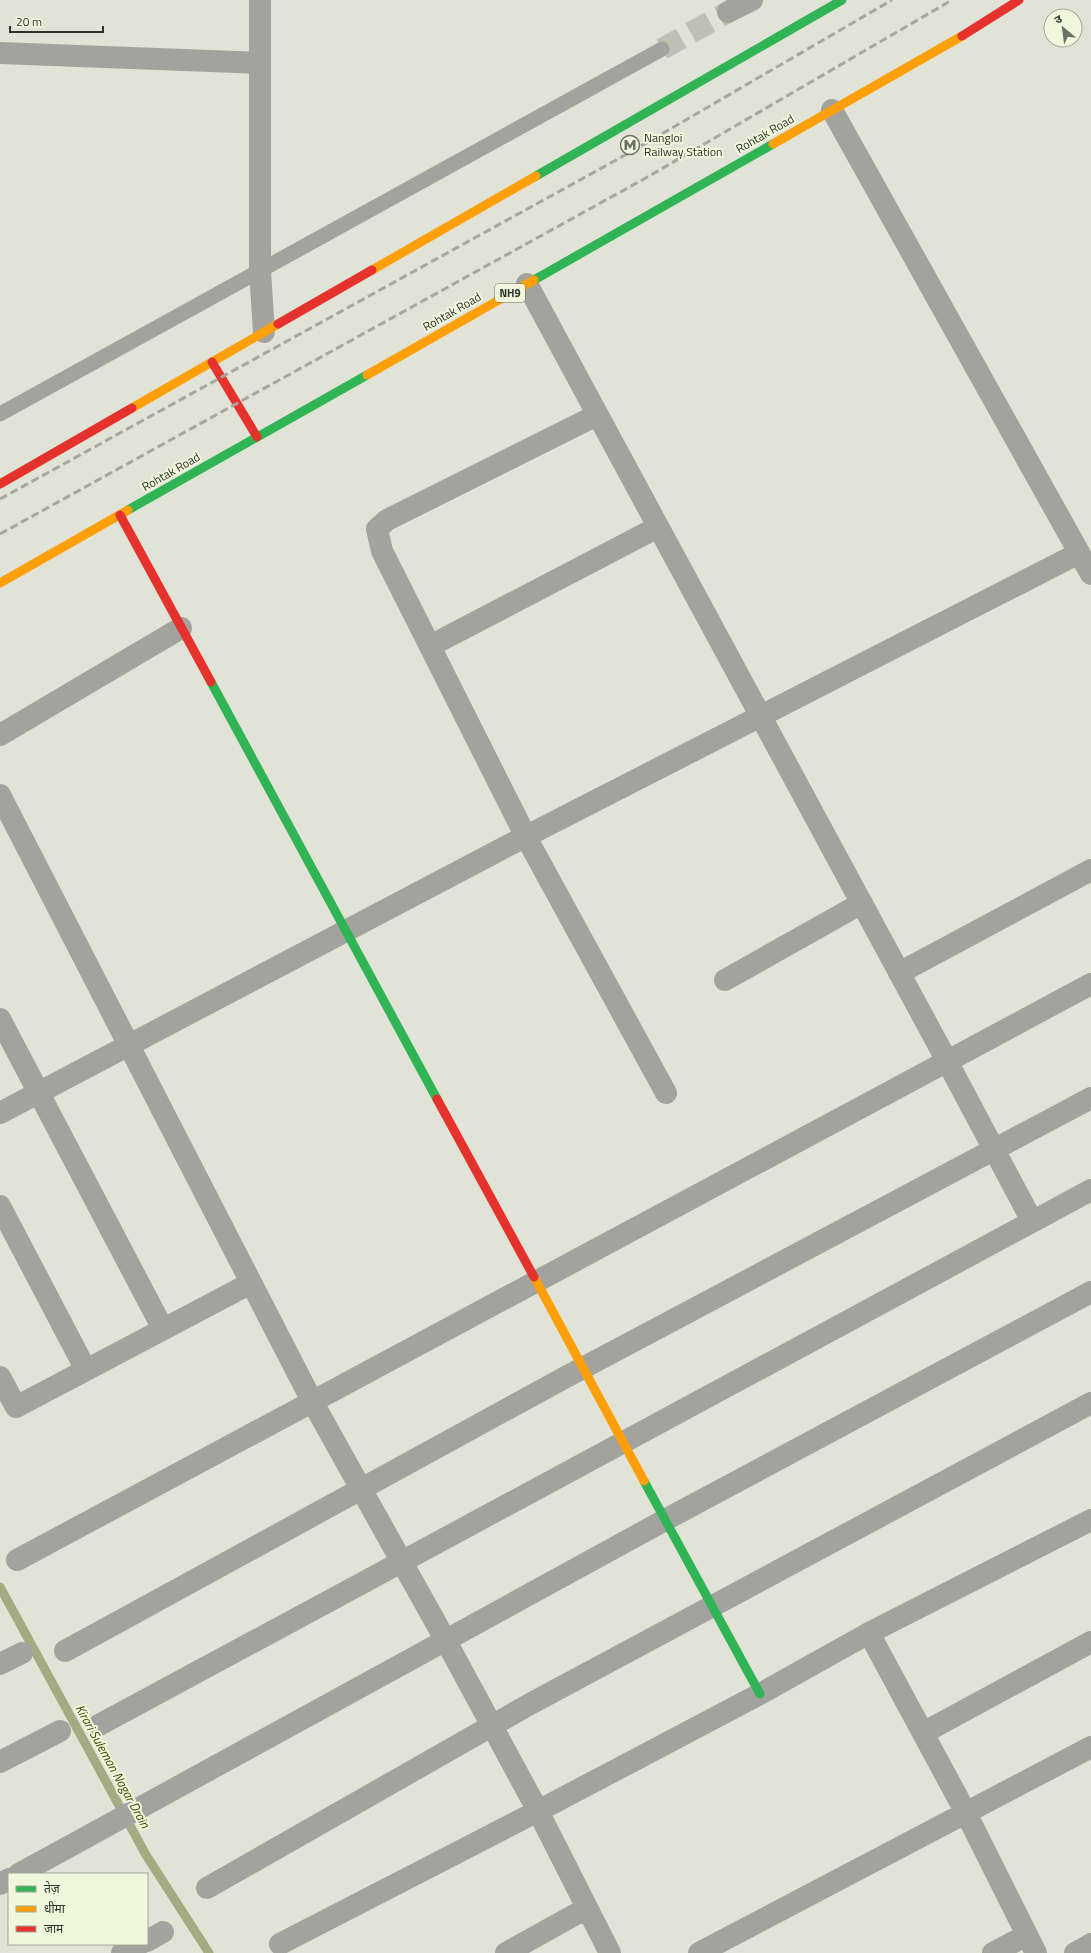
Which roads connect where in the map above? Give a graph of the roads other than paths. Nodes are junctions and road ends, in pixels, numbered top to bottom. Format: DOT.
graph roads {
  1 [pos="260,0"];
  2 [pos="752,0"];
  3 [pos="842,0"];
  4 [pos="1019,0"];
  5 [pos="728,12"];
  6 [pos="662,49"];
  7 [pos="0,53"];
  8 [pos="260,64"];
  9 [pos="832,110"];
  10 [pos="260,271"];
  11 [pos="526,284"];
  12 [pos="264,332"];
  13 [pos="212,362"];
  14 [pos="0,414"];
  15 [pos="597,415"];
  16 [pos="257,438"];
  17 [pos="0,484"];
  18 [pos="120,515"];
  19 [pos="658,527"];
  20 [pos="1079,552"];
  21 [pos="1091,574"];
  22 [pos="0,583"];
  23 [pos="181,628"];
  24 [pos="430,646"];
  25 [pos="760,717"];
  26 [pos="0,735"];
  27 [pos="0,795"];
  28 [pos="526,837"];
  29 [pos="1091,870"];
  30 [pos="862,903"];
  31 [pos="346,931"];
  32 [pos="899,973"];
  33 [pos="725,980"];
  34 [pos="1091,984"];
  35 [pos="0,1019"];
  36 [pos="129,1046"];
  37 [pos="947,1061"];
  38 [pos="38,1093"];
  39 [pos="666,1094"];
  40 [pos="1091,1098"];
  41 [pos="0,1113"];
  42 [pos="994,1150"];
  43 [pos="1091,1190"];
  44 [pos="0,1206"];
  45 [pos="1032,1221"];
  46 [pos="536,1281"];
  47 [pos="251,1283"];
  48 [pos="1091,1292"];
  49 [pos="163,1329"];
  50 [pos="583,1369"];
  51 [pos="86,1370"];
  52 [pos="0,1377"];
  53 [pos="312,1401"];
  54 [pos="1091,1403"];
  55 [pos="623,1442"];
  56 [pos="362,1489"];
  57 [pos="666,1520"];
  58 [pos="1091,1520"];
  59 [pos="17,1560"];
  60 [pos="403,1561"];
  61 [pos="712,1606"];
  62 [pos="869,1633"];
  63 [pos="446,1641"];
  64 [pos="1091,1642"];
  65 [pos="65,1651"];
  66 [pos="22,1653"];
  67 [pos="0,1664"];
  68 [pos="760,1694"];
  69 [pos="99,1725"];
  70 [pos="491,1727"];
  71 [pos="60,1731"];
  72 [pos="923,1733"];
  73 [pos="1091,1747"];
  74 [pos="0,1762"];
  75 [pos="538,1811"];
  76 [pos="966,1813"];
  77 [pos="21,1873"];
  78 [pos="207,1888"];
  79 [pos="587,1908"];
  80 [pos="280,1944"];
  81 [pos="1031,1944"];
  82 [pos="1091,1944"];
  83 [pos="138,1945"];
  84 [pos="122,1953"];
  85 [pos="506,1953"];
  86 [pos="610,1953"];
  87 [pos="699,1953"];
  88 [pos="993,1953"];
  89 [pos="1075,1953"];
  1 -- 8 [label="street"];
  2 -- 5 [label="street"];
  3 -- 12 [label="main road"];
  4 -- 9 [label="main road, Rohtak Road / NH9"];
  6 -- 10 [label="lane"];
  7 -- 8 [label="street"];
  8 -- 10 [label="street"];
  9 -- 11 [label="main road, Rohtak Road / NH9"];
  9 -- 20 [label="street"];
  10 -- 12 [label="street"];
  10 -- 14 [label="lane"];
  11 -- 15 [label="street"];
  11 -- 16 [label="main road, Rohtak Road / NH9"];
  12 -- 13 [label="main road"];
  13 -- 16 [label="main road"];
  13 -- 17 [label="main road"];
  15 -- 19 [label="street"];
  15 -- 24 [label="street"];
  16 -- 18 [label="main road, Rohtak Road / NH9"];
  18 -- 22 [label="main road, Rohtak Road / NH9"];
  18 -- 23 [label="main road"];
  19 -- 24 [label="street"];
  19 -- 25 [label="street"];
  20 -- 21 [label="street"];
  20 -- 25 [label="street"];
  23 -- 26 [label="street"];
  23 -- 31 [label="main road"];
  24 -- 28 [label="street"];
  25 -- 28 [label="street"];
  25 -- 30 [label="street"];
  27 -- 36 [label="street"];
  28 -- 31 [label="street"];
  28 -- 39 [label="street"];
  29 -- 32 [label="street"];
  30 -- 32 [label="street"];
  30 -- 33 [label="street"];
  31 -- 36 [label="street"];
  31 -- 46 [label="main road"];
  32 -- 37 [label="street"];
  34 -- 37 [label="street"];
  35 -- 38 [label="street"];
  36 -- 38 [label="street"];
  36 -- 47 [label="street"];
  37 -- 42 [label="street"];
  37 -- 46 [label="street"];
  38 -- 41 [label="street"];
  38 -- 49 [label="street"];
  40 -- 42 [label="street"];
  42 -- 45 [label="street"];
  42 -- 50 [label="street"];
  43 -- 45 [label="street"];
  44 -- 51 [label="street"];
  45 -- 55 [label="street"];
  46 -- 50 [label="main road"];
  46 -- 53 [label="street"];
  47 -- 49 [label="street"];
  47 -- 53 [label="street"];
  48 -- 57 [label="street"];
  49 -- 51 [label="street"];
  50 -- 55 [label="main road"];
  50 -- 56 [label="street"];
  51 -- 52 [label="street"];
  53 -- 56 [label="street"];
  53 -- 59 [label="street"];
  54 -- 61 [label="street"];
  55 -- 57 [label="main road"];
  55 -- 60 [label="street"];
  56 -- 60 [label="street"];
  56 -- 65 [label="street"];
  57 -- 61 [label="main road"];
  57 -- 63 [label="street"];
  58 -- 62 [label="street"];
  60 -- 63 [label="street"];
  60 -- 69 [label="street"];
  61 -- 68 [label="main road"];
  61 -- 70 [label="street"];
  62 -- 68 [label="street"];
  62 -- 72 [label="street"];
  63 -- 70 [label="street"];
  63 -- 77 [label="street"];
  64 -- 72 [label="street"];
  66 -- 67 [label="street"];
  68 -- 75 [label="street"];
  70 -- 75 [label="street"];
  70 -- 78 [label="street"];
  71 -- 74 [label="street"];
  72 -- 76 [label="street"];
  73 -- 76 [label="street"];
  75 -- 79 [label="street"];
  75 -- 80 [label="street"];
  76 -- 81 [label="street"];
  76 -- 87 [label="street"];
  79 -- 85 [label="street"];
  79 -- 86 [label="street"];
  81 -- 88 [label="street"];
  82 -- 89 [label="street"];
  83 -- 84 [label="street"];
}
